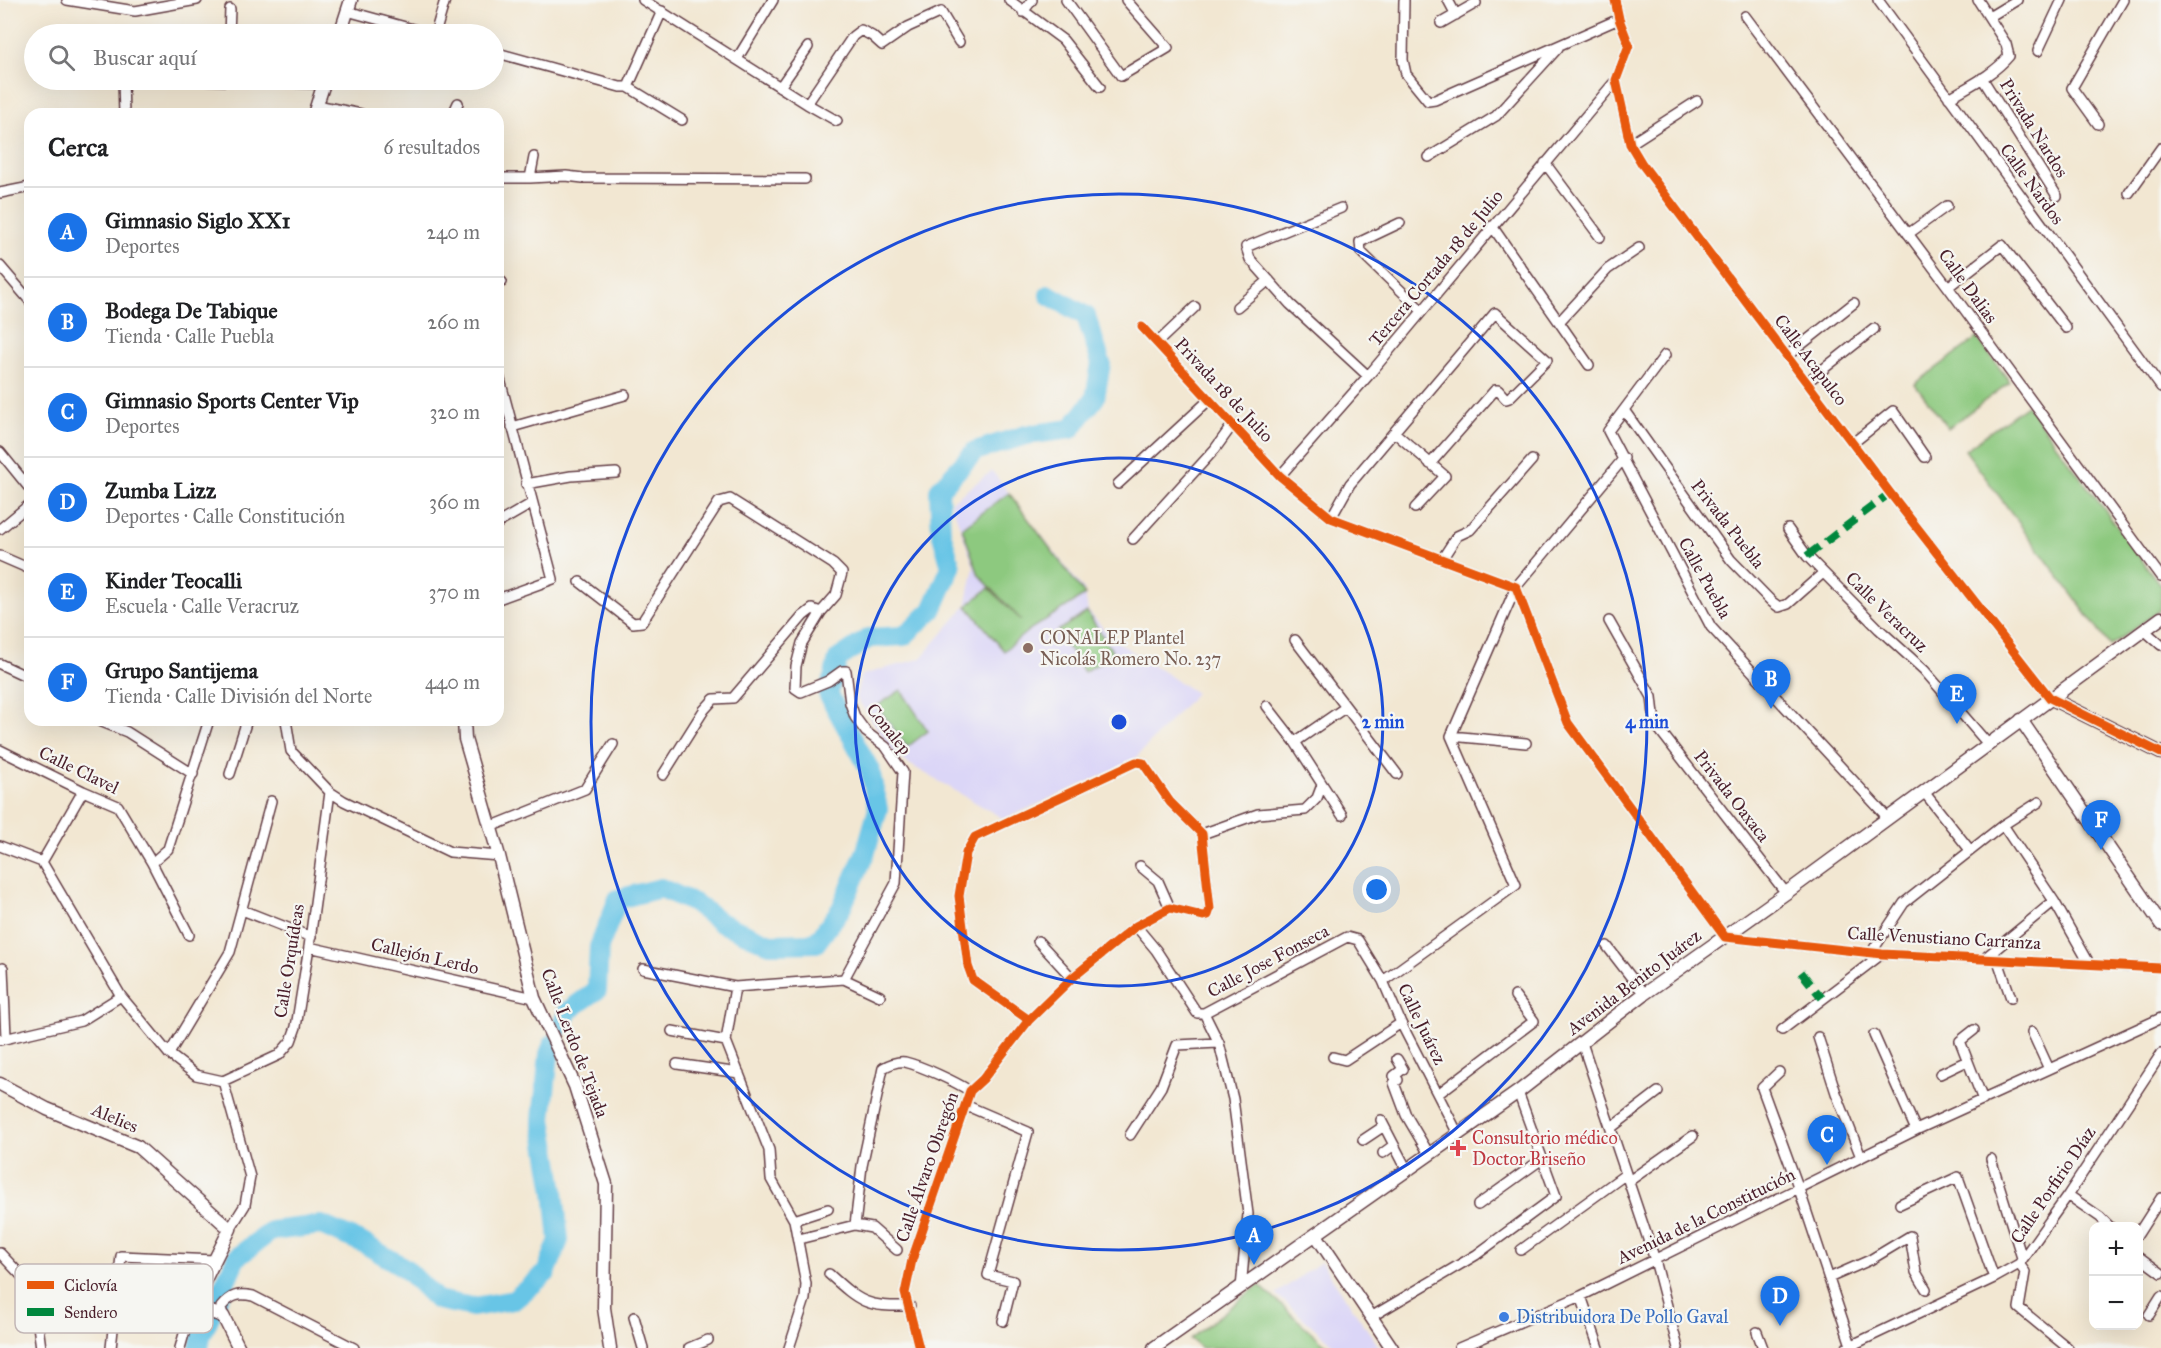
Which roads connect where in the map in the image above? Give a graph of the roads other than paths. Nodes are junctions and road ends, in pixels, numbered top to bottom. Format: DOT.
graph roads {
  1 [pos="67,0"];
  2 [pos="129,0"];
  3 [pos="197,0"];
  4 [pos="446,0"];
  5 [pos="773,0"];
  6 [pos="1009,0"];
  7 [pos="1032,0"];
  8 [pos="1066,0"];
  9 [pos="1126,0"];
  10 [pos="1404,0"];
  11 [pos="1448,0"];
  12 [pos="1615,0"];
  13 [pos="1878,0"];
  14 [pos="1978,0"];
  15 [pos="2017,0"];
  16 [pos="2062,0"];
  17 [pos="2123,0"];
  18 [pos="648,1"];
  19 [pos="92,2"];
  20 [pos="1476,3"];
  21 [pos="349,6"];
  22 [pos="124,9"];
  23 [pos="230,9"];
  24 [pos="662,11"];
  25 [pos="1023,12"];
  26 [pos="1456,15"];
  27 [pos="1745,16"];
  28 [pos="1989,17"];
  29 [pos="1619,19"];
  30 [pos="1441,23"];
  31 [pos="229,24"];
  32 [pos="343,24"];
  33 [pos="403,24"];
  34 [pos="437,24"];
  35 [pos="959,42"];
  36 [pos="1562,44"];
  37 [pos="808,47"];
  38 [pos="2038,51"];
  39 [pos="504,55"];
  40 [pos="737,59"];
  41 [pos="1982,78"];
  42 [pos="1616,80"];
  43 [pos="628,87"];
  44 [pos="780,87"];
  45 [pos="1100,87"];
  46 [pos="123,90"];
  47 [pos="322,90"];
  48 [pos="1948,99"];
  49 [pos="1697,101"];
  50 [pos="458,103"];
  51 [pos="807,104"];
  52 [pos="124,108"];
  53 [pos="316,108"];
  54 [pos="456,108"];
  55 [pos="682,120"];
  56 [pos="837,121"];
  57 [pos="2098,124"];
  58 [pos="1630,144"];
  59 [pos="2161,148"];
  60 [pos="534,157"];
  61 [pos="1429,157"];
  62 [pos="1545,163"];
  63 [pos="504,178"];
  64 [pos="527,178"];
  65 [pos="805,179"];
  66 [pos="24,188"];
  67 [pos="2129,193"];
  68 [pos="0,194"];
  69 [pos="2057,196"];
  70 [pos="1947,206"];
  71 [pos="1341,208"];
  72 [pos="1400,223"];
  73 [pos="1492,226"];
  74 [pos="1908,234"];
  75 [pos="1600,237"];
  76 [pos="1639,248"];
  77 [pos="2,271"];
  78 [pos="1269,280"];
  79 [pos="1948,287"];
  80 [pos="24,295"];
  81 [pos="1854,303"];
  82 [pos="1195,307"];
  83 [pos="1237,307"];
  84 [pos="1422,311"];
  85 [pos="1559,322"];
  86 [pos="1142,327"];
  87 [pos="2066,328"];
  88 [pos="1874,329"];
  89 [pos="1157,343"];
  90 [pos="1665,355"];
  91 [pos="1787,356"];
  92 [pos="1589,365"];
  93 [pos="1368,376"];
  94 [pos="1807,382"];
  95 [pos="2161,387"];
  96 [pos="625,395"];
  97 [pos="504,396"];
  98 [pos="1209,400"];
  99 [pos="1624,410"];
  100 [pos="1233,424"];
  101 [pos="512,427"];
  102 [pos="1394,432"];
  103 [pos="1852,443"];
  104 [pos="0,452"];
  105 [pos="1925,457"];
  106 [pos="1623,458"];
  107 [pos="1532,460"];
  108 [pos="1430,464"];
  109 [pos="616,473"];
  110 [pos="1280,476"];
  111 [pos="24,482"];
  112 [pos="526,484"];
  113 [pos="1118,484"];
  114 [pos="531,504"];
  115 [pos="1415,508"];
  116 [pos="24,509"];
  117 [pos="1331,518"];
  118 [pos="504,520"];
  119 [pos="0,529"];
  120 [pos="1788,529"];
  121 [pos="1133,539"];
  122 [pos="0,556"];
  123 [pos="1442,560"];
  124 [pos="24,567"];
  125 [pos="1823,573"];
  126 [pos="2161,577"];
  127 [pos="579,582"];
  128 [pos="1516,587"];
  129 [pos="504,596"];
  130 [pos="821,612"];
  131 [pos="2161,618"];
  132 [pos="1609,621"];
  133 [pos="2144,630"];
  134 [pos="1295,640"];
  135 [pos="2161,645"];
  136 [pos="0,664"];
  137 [pos="24,675"];
  138 [pos="2050,698"];
  139 [pos="1267,706"];
  140 [pos="1346,707"];
  141 [pos="2021,720"];
  142 [pos="112,726"];
  143 [pos="207,726"];
  144 [pos="245,726"];
  145 [pos="287,726"];
  146 [pos="464,726"];
  147 [pos="1451,736"];
  148 [pos="1295,742"];
  149 [pos="1526,743"];
  150 [pos="613,744"];
  151 [pos="1988,744"];
  152 [pos="0,750"];
  153 [pos="2161,753"];
  154 [pos="193,774"];
  155 [pos="230,774"];
  156 [pos="1397,774"];
  157 [pos="663,775"];
  158 [pos="1322,785"];
  159 [pos="83,791"];
  160 [pos="330,792"];
  161 [pos="1924,792"];
  162 [pos="271,801"];
  163 [pos="2039,802"];
  164 [pos="1342,815"];
  165 [pos="1888,818"];
  166 [pos="2003,825"];
  167 [pos="490,827"];
  168 [pos="1203,834"];
  169 [pos="0,846"];
  170 [pos="1970,850"];
  171 [pos="11,851"];
  172 [pos="0,854"];
  173 [pos="499,856"];
  174 [pos="42,862"];
  175 [pos="152,863"];
  176 [pos="1140,866"];
  177 [pos="1786,893"];
  178 [pos="2054,901"];
  179 [pos="1170,908"];
  180 [pos="242,910"];
  181 [pos="2161,924"];
  182 [pos="1136,926"];
  183 [pos="189,935"];
  184 [pos="1347,937"];
  185 [pos="1725,937"];
  186 [pos="1038,941"];
  187 [pos="310,942"];
  188 [pos="1607,946"];
  189 [pos="1871,953"];
  190 [pos="1882,954"];
  191 [pos="1985,958"];
  192 [pos="1997,958"];
  193 [pos="2089,963"];
  194 [pos="2161,968"];
  195 [pos="0,969"];
  196 [pos="643,969"];
  197 [pos="1072,978"];
  198 [pos="843,979"];
  199 [pos="1383,981"];
  200 [pos="735,987"];
  201 [pos="1644,994"];
  202 [pos="121,996"];
  203 [pos="880,996"];
  204 [pos="1515,996"];
  205 [pos="534,998"];
  206 [pos="2011,998"];
  207 [pos="1204,1013"];
  208 [pos="2161,1018"];
  209 [pos="1029,1020"];
  210 [pos="1401,1023"];
  211 [pos="1782,1030"];
  212 [pos="1974,1030"];
  213 [pos="672,1031"];
  214 [pos="2032,1032"];
  215 [pos="1874,1035"];
  216 [pos="1818,1037"];
  217 [pos="3,1039"];
  218 [pos="726,1041"];
  219 [pos="1219,1043"];
  220 [pos="1582,1043"];
  221 [pos="169,1053"];
  222 [pos="1333,1057"];
  223 [pos="1397,1059"];
  224 [pos="2160,1059"];
  225 [pos="1967,1061"];
  226 [pos="677,1064"];
  227 [pos="2049,1069"];
  228 [pos="1779,1072"];
  229 [pos="739,1073"];
  230 [pos="1940,1074"];
  231 [pos="223,1081"];
  232 [pos="0,1084"];
  233 [pos="970,1091"];
  234 [pos="1518,1092"];
  235 [pos="1658,1092"];
  236 [pos="1438,1094"];
  237 [pos="1983,1100"];
  238 [pos="965,1105"];
  239 [pos="1611,1128"];
  240 [pos="1916,1130"];
  241 [pos="1458,1134"];
  242 [pos="1130,1135"];
  243 [pos="1692,1136"];
  244 [pos="1363,1140"];
  245 [pos="1394,1145"];
  246 [pos="1383,1153"];
  247 [pos="1430,1154"];
  248 [pos="1861,1157"];
  249 [pos="1542,1159"];
  250 [pos="1991,1159"];
  251 [pos="1407,1170"];
  252 [pos="1627,1178"];
  253 [pos="1799,1189"];
  254 [pos="2068,1195"];
  255 [pos="2161,1198"];
  256 [pos="1900,1204"];
  257 [pos="1478,1205"];
  258 [pos="828,1209"];
  259 [pos="794,1220"];
  260 [pos="2104,1222"];
  261 [pos="855,1225"];
  262 [pos="2143,1227"];
  263 [pos="230,1228"];
  264 [pos="1316,1235"];
  265 [pos="799,1239"];
  266 [pos="897,1250"];
  267 [pos="1521,1250"];
  268 [pos="0,1254"];
  269 [pos="2143,1259"];
  270 [pos="214,1260"];
  271 [pos="1655,1260"];
  272 [pos="2021,1261"];
  273 [pos="120,1264"];
  274 [pos="212,1264"];
  275 [pos="15,1269"];
  276 [pos="2161,1273"];
  277 [pos="829,1274"];
  278 [pos="1829,1278"];
  279 [pos="1994,1278"];
  280 [pos="1241,1288"];
  281 [pos="1926,1289"];
  282 [pos="1581,1296"];
  283 [pos="2161,1296"];
  284 [pos="910,1306"];
  285 [pos="213,1313"];
  286 [pos="2149,1316"];
  287 [pos="223,1317"];
  288 [pos="634,1317"];
  289 [pos="1371,1317"];
  290 [pos="1004,1321"];
  291 [pos="1757,1332"];
  292 [pos="39,1333"];
  293 [pos="113,1333"];
  294 [pos="184,1333"];
  295 [pos="708,1340"];
  296 [pos="1849,1347"];
  297 [pos="41,1348"];
  298 [pos="111,1348"];
  299 [pos="180,1348"];
  300 [pos="239,1348"];
  301 [pos="354,1348"];
  302 [pos="610,1348"];
  303 [pos="643,1348"];
  304 [pos="689,1348"];
  305 [pos="789,1348"];
  306 [pos="919,1348"];
  307 [pos="1154,1348"];
  308 [pos="1392,1348"];
  309 [pos="1459,1348"];
  310 [pos="1599,1348"];
  311 [pos="1678,1348"];
  312 [pos="1763,1348"];
  313 [pos="2068,1348"];
  1 -- 19 [label="street"];
  2 -- 22 [label="street"];
  3 -- 22 [label="street"];
  4 -- 34 [label="street"];
  5 -- 40 [label="street"];
  6 -- 25 [label="street"];
  7 -- 25 [label="street"];
  8 -- 9 [label="street"];
  10 -- 36 [label="street"];
  11 -- 26 [label="street"];
  12 -- 29 [label="street"];
  13 -- 48 [label="street, Calle Nardos"];
  14 -- 28 [label="street, Privada Nardos"];
  15 -- 28 [label="street"];
  16 -- 38 [label="street"];
  17 -- 57 [label="street"];
  18 -- 24 [label="street"];
  19 -- 22 [label="street"];
  20 -- 26 [label="street"];
  21 -- 32 [label="main road"];
  21 -- 33 [label="street"];
  23 -- 31 [label="street"];
  24 -- 40 [label="street"];
  24 -- 43 [label="street"];
  25 -- 45 [label="street"];
  26 -- 30 [label="street"];
  27 -- 74 [label="street, Calle Dalias"];
  28 -- 41 [label="street, Privada Nardos"];
  29 -- 36 [label="street"];
  29 -- 42 [label="street"];
  35 -- 51 [label="street"];
  36 -- 61 [label="street"];
  37 -- 44 [label="street"];
  39 -- 43 [label="street"];
  40 -- 44 [label="street"];
  41 -- 48 [label="street, Privada Nardos"];
  41 -- 69 [label="street, Privada Nardos"];
  42 -- 58 [label="street, Calle Acapulco"];
  42 -- 62 [label="street, Tercera Cortada 18 de Julio"];
  43 -- 55 [label="street"];
  44 -- 51 [label="street"];
  46 -- 52 [label="street"];
  47 -- 53 [label="main road"];
  48 -- 95 [label="street, Calle Nardos"];
  49 -- 58 [label="street"];
  50 -- 54 [label="street"];
  51 -- 56 [label="street"];
  58 -- 91 [label="street, Calle Acapulco"];
  59 -- 67 [label="street"];
  60 -- 64 [label="street"];
  62 -- 73 [label="street, Tercera Cortada 18 de Julio"];
  62 -- 75 [label="street"];
  63 -- 64 [label="street"];
  64 -- 65 [label="street"];
  66 -- 68 [label="street"];
  70 -- 74 [label="street"];
  71 -- 78 [label="street"];
  72 -- 84 [label="street"];
  73 -- 84 [label="street, Tercera Cortada 18 de Julio"];
  73 -- 85 [label="street"];
  74 -- 79 [label="street, Calle Dalias"];
  76 -- 85 [label="street"];
  77 -- 80 [label="street"];
  78 -- 83 [label="street"];
  78 -- 93 [label="street"];
  79 -- 87 [label="street"];
  79 -- 126 [label="street, Calle Dalias"];
  81 -- 91 [label="street"];
  82 -- 89 [label="street"];
  84 -- 93 [label="street, Tercera Cortada 18 de Julio"];
  85 -- 92 [label="street"];
  86 -- 89 [label="street, Privada 18 de Julio"];
  88 -- 94 [label="street"];
  89 -- 98 [label="street, Privada 18 de Julio"];
  90 -- 99 [label="street, Calle Puebla"];
  91 -- 94 [label="street, Calle Acapulco"];
  93 -- 110 [label="street, Tercera Cortada 18 de Julio"];
  94 -- 103 [label="street, Calle Acapulco"];
  96 -- 101 [label="street"];
  97 -- 101 [label="street"];
  98 -- 100 [label="street, Privada 18 de Julio"];
  98 -- 113 [label="street"];
  99 -- 106 [label="street, Calle Puebla"];
  99 -- 125 [label="street, Privada Puebla"];
  100 -- 110 [label="street, Privada 18 de Julio"];
  100 -- 121 [label="street"];
  101 -- 112 [label="street"];
  102 -- 108 [label="street"];
  102 -- 108 [label="street"];
  102 -- 117 [label="street"];
  103 -- 105 [label="street"];
  103 -- 138 [label="street, Calle Acapulco"];
  104 -- 111 [label="street"];
  106 -- 128 [label="street"];
  106 -- 165 [label="street, Calle Puebla"];
  107 -- 123 [label="street"];
  108 -- 115 [label="street"];
  109 -- 112 [label="street"];
  110 -- 117 [label="street, Privada 18 de Julio"];
  112 -- 114 [label="street"];
  114 -- 118 [label="street"];
  114 -- 129 [label="street"];
  116 -- 119 [label="street"];
  117 -- 123 [label="street, Privada 18 de Julio"];
  120 -- 125 [label="street, Calle Veracruz"];
  122 -- 124 [label="street"];
  123 -- 128 [label="street, Privada 18 de Julio"];
  125 -- 151 [label="street, Calle Veracruz"];
  127 -- 130 [label="street, Conalep"];
  128 -- 147 [label="street"];
  128 -- 185 [label="street"];
  130 -- 157 [label="street"];
  130 -- 198 [label="street, Conalep"];
  131 -- 133 [label="main road, Avenida Benito Juárez"];
  132 -- 177 [label="street, Privada Oaxaca"];
  133 -- 135 [label="street"];
  133 -- 138 [label="main road, Avenida Benito Juárez"];
  134 -- 140 [label="street"];
  136 -- 137 [label="street"];
  138 -- 141 [label="main road, Avenida Benito Juárez"];
  138 -- 153 [label="main road"];
  139 -- 148 [label="street"];
  140 -- 148 [label="street"];
  140 -- 156 [label="street"];
  141 -- 151 [label="main road, Avenida Benito Juárez"];
  141 -- 181 [label="main road"];
  142 -- 154 [label="street"];
  143 -- 154 [label="street"];
  144 -- 155 [label="street"];
  145 -- 160 [label="street"];
  146 -- 167 [label="main road, Calle Lerdo de Tejada"];
  147 -- 149 [label="street"];
  147 -- 199 [label="street"];
  148 -- 158 [label="street"];
  150 -- 167 [label="street"];
  151 -- 161 [label="main road, Avenida Benito Juárez"];
  152 -- 159 [label="street, Calle Clavel"];
  154 -- 175 [label="street"];
  158 -- 164 [label="street"];
  158 -- 168 [label="street"];
  159 -- 174 [label="street"];
  159 -- 175 [label="street, Calle Clavel"];
  160 -- 173 [label="street"];
  160 -- 187 [label="street, Calle Orquídeas"];
  161 -- 165 [label="main road, Avenida Benito Juárez"];
  161 -- 170 [label="street"];
  162 -- 180 [label="street"];
  163 -- 166 [label="street"];
  165 -- 177 [label="main road, Avenida Benito Juárez"];
  166 -- 170 [label="street"];
  166 -- 178 [label="street"];
  167 -- 173 [label="main road, Calle Lerdo de Tejada"];
  168 -- 179 [label="street"];
  168 -- 209 [label="street"];
  169 -- 171 [label="street"];
  170 -- 189 [label="street"];
  171 -- 172 [label="street"];
  171 -- 174 [label="street"];
  173 -- 205 [label="main road, Calle Lerdo de Tejada"];
  174 -- 202 [label="street"];
  175 -- 183 [label="street, Calle Clavel"];
  176 -- 179 [label="street"];
  177 -- 185 [label="main road, Avenida Benito Juárez"];
  178 -- 191 [label="street"];
  178 -- 193 [label="street"];
  179 -- 182 [label="street, Calle Álvaro Obregón"];
  180 -- 187 [label="street, Callejón Lerdo"];
  180 -- 221 [label="street"];
  182 -- 197 [label="street, Calle Álvaro Obregón"];
  182 -- 207 [label="street"];
  184 -- 199 [label="street, Calle Juárez"];
  184 -- 207 [label="street, Calle Jose Fonseca"];
  185 -- 189 [label="street, Calle Venustiano Carranza"];
  185 -- 201 [label="main road, Avenida Benito Juárez"];
  186 -- 197 [label="street"];
  187 -- 205 [label="street, Callejón Lerdo"];
  187 -- 231 [label="street, Calle Orquídeas"];
  188 -- 201 [label="street"];
  189 -- 190 [label="street, Calle Venustiano Carranza"];
  190 -- 191 [label="street, Calle Venustiano Carranza"];
  190 -- 211 [label="street"];
  191 -- 192 [label="street, Calle Venustiano Carranza"];
  192 -- 193 [label="street, Calle Venustiano Carranza"];
  192 -- 206 [label="street"];
  193 -- 194 [label="street, Calle Venustiano Carranza"];
  195 -- 217 [label="street"];
  196 -- 200 [label="street"];
  197 -- 209 [label="street, Calle Álvaro Obregón"];
  198 -- 200 [label="street"];
  198 -- 203 [label="street"];
  199 -- 210 [label="street, Calle Juárez"];
  200 -- 218 [label="street"];
  201 -- 220 [label="main road, Avenida Benito Juárez"];
  202 -- 217 [label="street"];
  202 -- 221 [label="street"];
  204 -- 236 [label="street"];
  205 -- 302 [label="main road, Calle Lerdo de Tejada"];
  207 -- 219 [label="street"];
  208 -- 227 [label="street, Avenida de la Constitución"];
  209 -- 233 [label="street, Calle Álvaro Obregón"];
  210 -- 222 [label="street"];
  210 -- 236 [label="street, Calle Juárez"];
  212 -- 225 [label="street"];
  213 -- 218 [label="street"];
  214 -- 227 [label="street"];
  215 -- 240 [label="street"];
  216 -- 248 [label="street"];
  218 -- 229 [label="street"];
  219 -- 242 [label="street"];
  219 -- 280 [label="street"];
  220 -- 234 [label="main road, Avenida Benito Juárez"];
  220 -- 239 [label="street"];
  221 -- 231 [label="street"];
  223 -- 247 [label="street"];
  224 -- 254 [label="street, Calle Porfirio Díaz"];
  225 -- 230 [label="street"];
  225 -- 237 [label="street"];
  226 -- 229 [label="street"];
  227 -- 237 [label="street, Avenida de la Constitución"];
  228 -- 253 [label="street"];
  229 -- 259 [label="street"];
  231 -- 263 [label="street"];
  232 -- 263 [label="main road, Alelies"];
  233 -- 238 [label="street, Calle Álvaro Obregón"];
  233 -- 261 [label="street"];
  234 -- 241 [label="main road, Avenida Benito Juárez"];
  234 -- 249 [label="street"];
  235 -- 239 [label="street"];
  236 -- 241 [label="street, Calle Juárez"];
  237 -- 240 [label="street, Avenida de la Constitución"];
  238 -- 284 [label="street, Calle Álvaro Obregón"];
  238 -- 290 [label="street, Calle Álvaro Obregón"];
  239 -- 252 [label="street"];
  240 -- 248 [label="street, Avenida de la Constitución"];
  241 -- 247 [label="main road, Avenida Benito Juárez"];
  243 -- 252 [label="street"];
  244 -- 245 [label="street"];
  245 -- 246 [label="street"];
  245 -- 251 [label="street"];
  247 -- 251 [label="main road, Avenida Benito Juárez"];
  248 -- 253 [label="street, Avenida de la Constitución"];
  249 -- 257 [label="street"];
  249 -- 289 [label="street"];
  250 -- 272 [label="street"];
  251 -- 264 [label="main road, Avenida Benito Juárez"];
  252 -- 267 [label="street"];
  252 -- 271 [label="street"];
  253 -- 271 [label="street, Avenida de la Constitución"];
  253 -- 278 [label="street"];
  254 -- 260 [label="street"];
  254 -- 272 [label="street, Calle Porfirio Díaz"];
  255 -- 262 [label="street"];
  256 -- 279 [label="street"];
  258 -- 259 [label="street"];
  259 -- 265 [label="street"];
  261 -- 265 [label="street"];
  261 -- 266 [label="street"];
  263 -- 270 [label="main road"];
  264 -- 280 [label="main road, Avenida Benito Juárez"];
  264 -- 289 [label="main road"];
  265 -- 305 [label="street"];
  268 -- 275 [label="street"];
  269 -- 276 [label="street"];
  270 -- 273 [label="street"];
  270 -- 274 [label="main road"];
  271 -- 282 [label="street, Avenida de la Constitución"];
  271 -- 311 [label="street"];
  272 -- 279 [label="street, Calle Porfirio Díaz"];
  272 -- 313 [label="street"];
  277 -- 284 [label="street"];
  278 -- 281 [label="street"];
  278 -- 296 [label="street"];
  279 -- 296 [label="street, Calle Porfirio Díaz"];
  280 -- 307 [label="main road, Avenida Benito Juárez"];
  282 -- 309 [label="street, Avenida de la Constitución"];
  282 -- 310 [label="street"];
  283 -- 286 [label="street"];
  284 -- 306 [label="street, Calle Álvaro Obregón"];
  285 -- 287 [label="main road"];
  287 -- 300 [label="main road"];
  287 -- 301 [label="street"];
  288 -- 303 [label="street"];
  289 -- 308 [label="main road"];
  291 -- 312 [label="street"];
  292 -- 297 [label="street"];
  293 -- 298 [label="street"];
  294 -- 299 [label="street"];
  295 -- 304 [label="street"];
}
